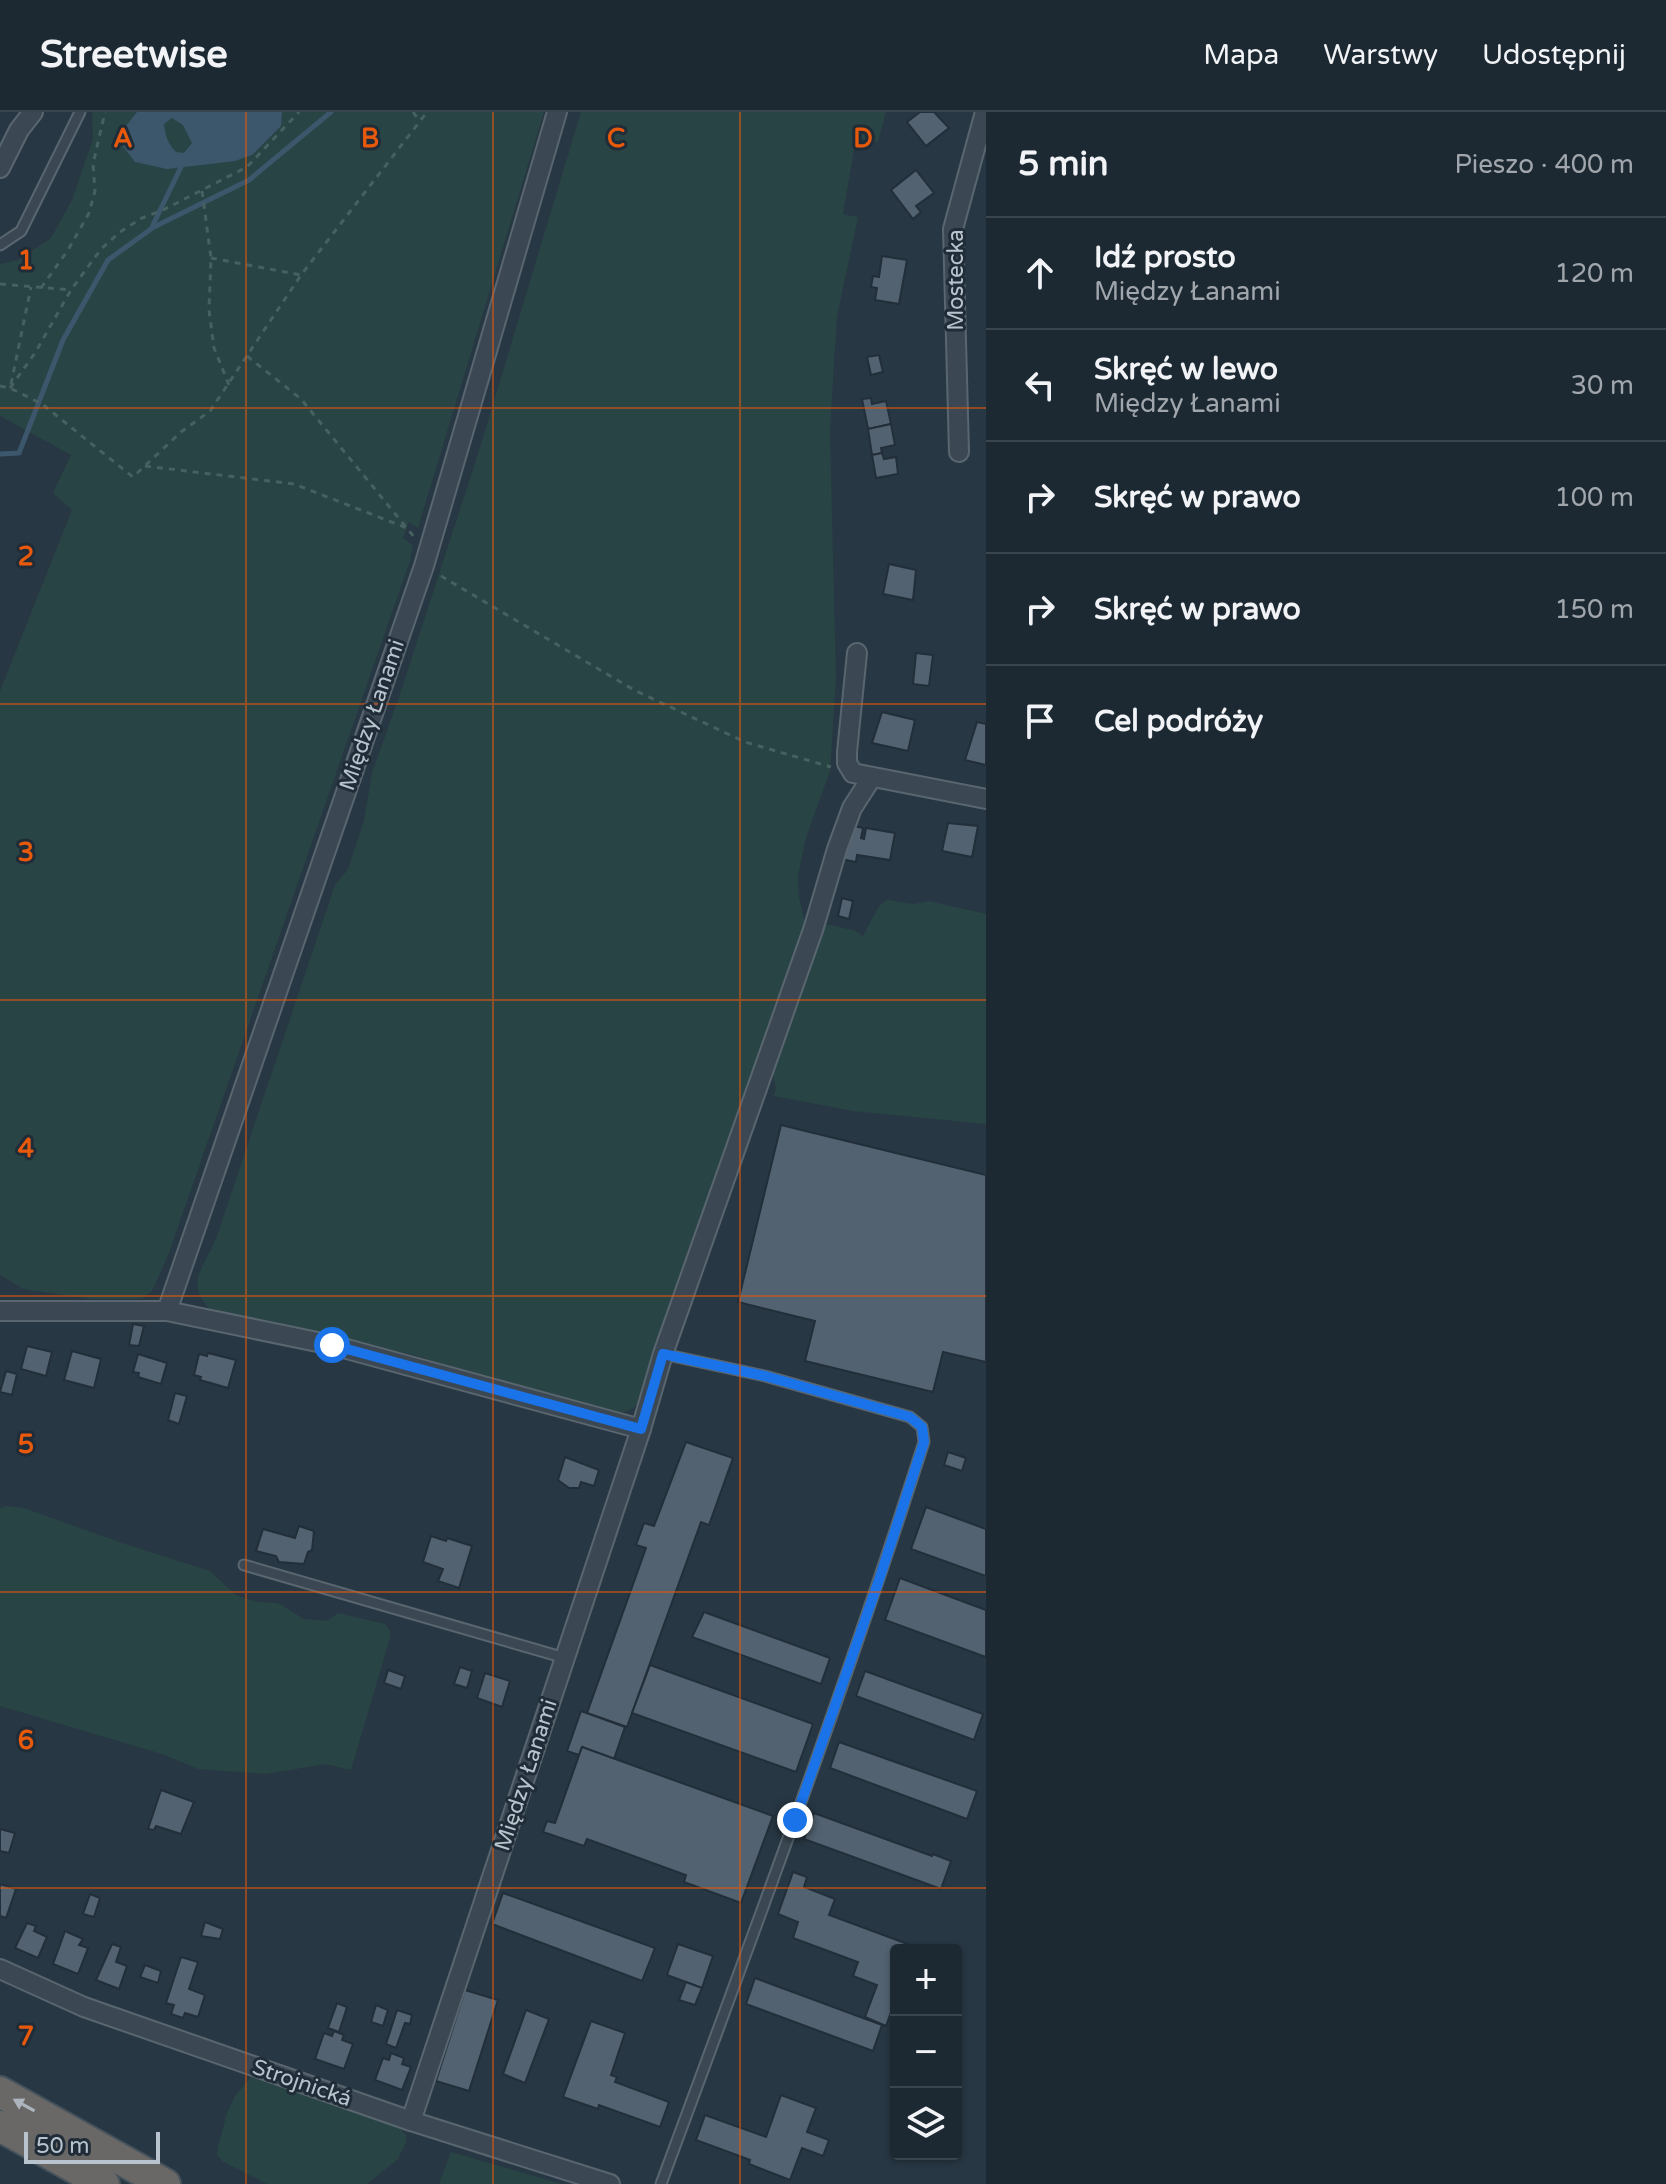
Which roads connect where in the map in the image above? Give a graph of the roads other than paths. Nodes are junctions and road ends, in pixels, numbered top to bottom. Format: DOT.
graph roads {
  1 [pos="33,112"];
  2 [pos="80,112"];
  3 [pos="557,112"];
  4 [pos="985,112"];
  5 [pos="0,168"];
  6 [pos="0,245"];
  7 [pos="959,452"];
  8 [pos="857,653"];
  9 [pos="872,777"];
  10 [pos="986,799"];
  11 [pos="0,1311"];
  12 [pos="167,1311"];
  13 [pos="663,1354"];
  14 [pos="641,1429"];
  15 [pos="244,1565"];
  16 [pos="565,1658"];
  17 [pos="0,1969"];
  18 [pos="0,2092"];
  19 [pos="411,2121"];
  20 [pos="0,2126"];
  21 [pos="104,2184"];
  22 [pos="165,2184"];
  23 [pos="610,2184"];
  24 [pos="661,2184"];
  1 -- 5 [label="street"];
  2 -- 6 [label="lane"];
  3 -- 12 [label="street, Między Łanami"];
  4 -- 7 [label="street, Mostecka"];
  8 -- 9 [label="street"];
  9 -- 10 [label="street"];
  9 -- 13 [label="street, Między Łanami"];
  11 -- 12 [label="street"];
  12 -- 14 [label="street"];
  13 -- 14 [label="street, Między Łanami"];
  13 -- 24 [label="lane"];
  14 -- 16 [label="street, Między Łanami"];
  15 -- 16 [label="lane"];
  16 -- 19 [label="street, Między Łanami"];
  17 -- 19 [label="street, Strojnická"];
  22 -- 18 [label="highway, one-way"];
  19 -- 23 [label="street, Strojnická"];
  20 -- 21 [label="highway"];
}
